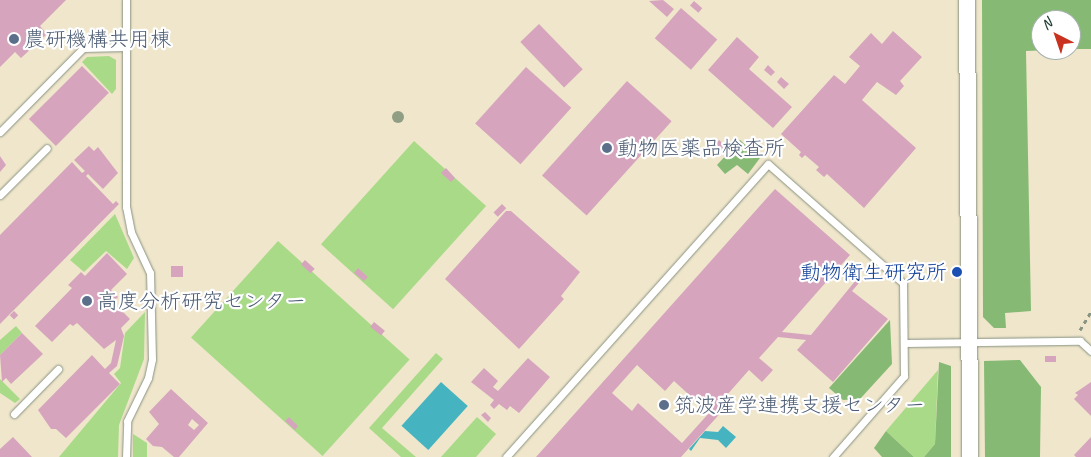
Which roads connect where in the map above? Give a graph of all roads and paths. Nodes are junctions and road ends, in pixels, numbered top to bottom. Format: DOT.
graph roads {
  1 [pos="126,0"];
  2 [pos="967,0"];
  3 [pos="126,47"];
  4 [pos="0,132"];
  5 [pos="47,148"];
  6 [pos="0,195"];
  7 [pos="1091,312"];
  8 [pos="1080,341"];
  9 [pos="905,343"];
  10 [pos="970,343"];
  11 [pos="1091,352"];
  12 [pos="58,369"];
  13 [pos="14,414"];
  14 [pos="126,457"];
  15 [pos="506,457"];
  16 [pos="833,457"];
  17 [pos="970,457"];
  1 -- 3 [label="lane"];
  2 -- 10 [label="street"];
  3 -- 4 [label="lane"];
  3 -- 14 [label="lane"];
  5 -- 6 [label="lane"];
  7 -- 8 [label="path"];
  8 -- 10 [label="lane"];
  8 -- 11 [label="lane"];
  9 -- 10 [label="lane"];
  9 -- 15 [label="lane"];
  9 -- 16 [label="lane"];
  10 -- 17 [label="street"];
  12 -- 13 [label="lane"];
}
